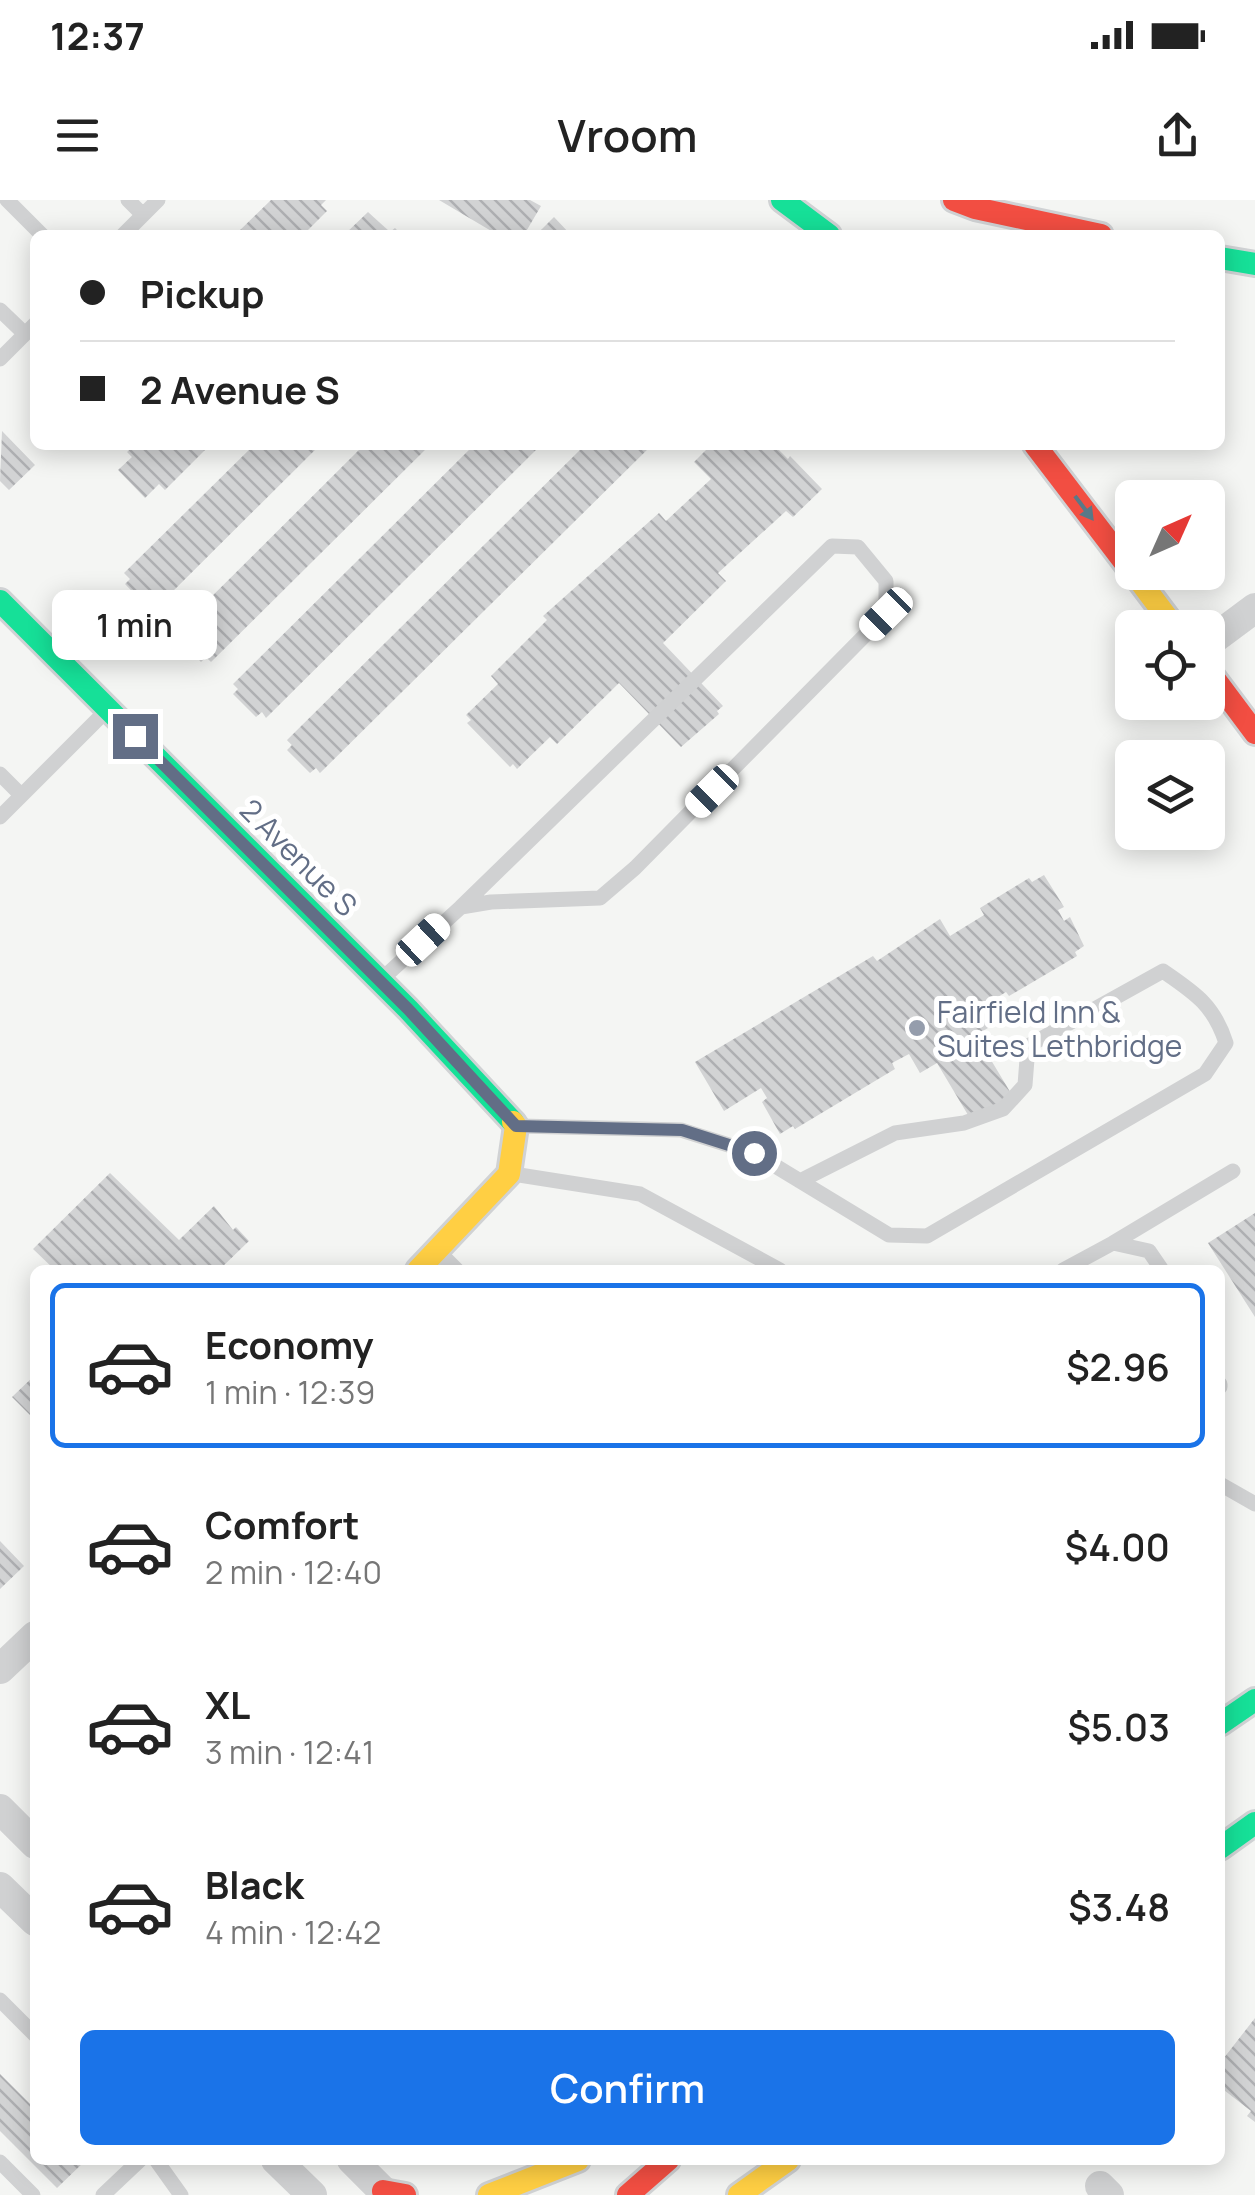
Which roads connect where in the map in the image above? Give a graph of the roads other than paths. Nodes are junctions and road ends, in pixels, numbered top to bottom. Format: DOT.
graph roads {
  1 [pos="7,200"];
  2 [pos="128,200"];
  3 [pos="158,200"];
  4 [pos="782,200"];
  5 [pos="954,200"];
  6 [pos="143,215"];
  7 [pos="37,230"];
  8 [pos="128,230"];
  9 [pos="821,230"];
  10 [pos="1078,230"];
  11 [pos="1225,259"];
  12 [pos="1255,264"];
  13 [pos="0,310"];
  14 [pos="30,329"];
  15 [pos="0,359"];
  16 [pos="1039,450"];
  17 [pos="1115,549"];
  18 [pos="0,601"];
  19 [pos="1255,608"];
  20 [pos="1225,631"];
  21 [pos="1225,693"];
  22 [pos="108,709"];
  23 [pos="1255,734"];
  24 [pos="0,774"];
  25 [pos="21,796"];
  26 [pos="0,817"];
  27 [pos="460,907"];
  28 [pos="380,981"];
  29 [pos="516,1126"];
  30 [pos="1234,1171"];
  31 [pos="509,1174"];
  32 [pos="800,1181"];
  33 [pos="1113,1244"];
  34 [pos="438,1250"];
  35 [pos="423,1265"];
  36 [pos="452,1265"];
  37 [pos="771,1265"];
  38 [pos="1073,1265"];
  39 [pos="1158,1265"];
  40 [pos="1225,1487"];
  41 [pos="1255,1504"];
  42 [pos="30,1641"];
  43 [pos="0,1670"];
  44 [pos="1255,1700"];
  45 [pos="1225,1721"];
  46 [pos="0,1810"];
  47 [pos="1255,1823"];
  48 [pos="30,1839"];
  49 [pos="1225,1844"];
  50 [pos="0,1887"];
  51 [pos="30,1917"];
  52 [pos="0,2000"];
  53 [pos="30,2030"];
  54 [pos="0,2162"];
  55 [pos="135,2165"];
  56 [pos="160,2165"];
  57 [pos="281,2165"];
  58 [pos="358,2165"];
  59 [pos="662,2165"];
  60 [pos="781,2165"];
  61 [pos="577,2172"];
  62 [pos="392,2194"];
  63 [pos="33,2195"];
  64 [pos="103,2195"];
  65 [pos="182,2195"];
  66 [pos="312,2195"];
  67 [pos="488,2195"];
  68 [pos="628,2195"];
  69 [pos="740,2195"];
  1 -- 7 [label="lane"];
  2 -- 6 [label="lane"];
  3 -- 6 [label="lane"];
  4 -- 9 [label="main road"];
  5 -- 10 [label="main road"];
  6 -- 8 [label="lane"];
  11 -- 12 [label="main road"];
  13 -- 14 [label="lane"];
  14 -- 15 [label="lane"];
  16 -- 17 [label="main road, one-way"];
  18 -- 22 [label="main road, 2 Avenue S"];
  19 -- 20 [label="street"];
  21 -- 23 [label="main road"];
  22 -- 25 [label="lane"];
  22 -- 28 [label="main road, 2 Avenue S"];
  24 -- 25 [label="lane"];
  25 -- 26 [label="lane"];
  27 -- 27 [label="lane"];
  27 -- 28 [label="lane"];
  28 -- 29 [label="main road, 2 Avenue S"];
  29 -- 31 [label="main road"];
  29 -- 32 [label="lane"];
  30 -- 33 [label="lane"];
  31 -- 34 [label="main road"];
  31 -- 37 [label="lane"];
  32 -- 32 [label="lane"];
  33 -- 38 [label="lane"];
  33 -- 39 [label="lane"];
  34 -- 35 [label="main road"];
  34 -- 36 [label="lane"];
  40 -- 41 [label="lane"];
  42 -- 43 [label="street"];
  44 -- 45 [label="main road"];
  46 -- 48 [label="street"];
  47 -- 49 [label="main road"];
  50 -- 51 [label="street"];
  52 -- 53 [label="lane"];
  54 -- 63 [label="lane"];
  55 -- 64 [label="lane"];
  56 -- 65 [label="lane"];
  57 -- 66 [label="street"];
  58 -- 62 [label="street"];
  59 -- 68 [label="main road"];
  60 -- 69 [label="main road"];
  61 -- 67 [label="main road"];
}
